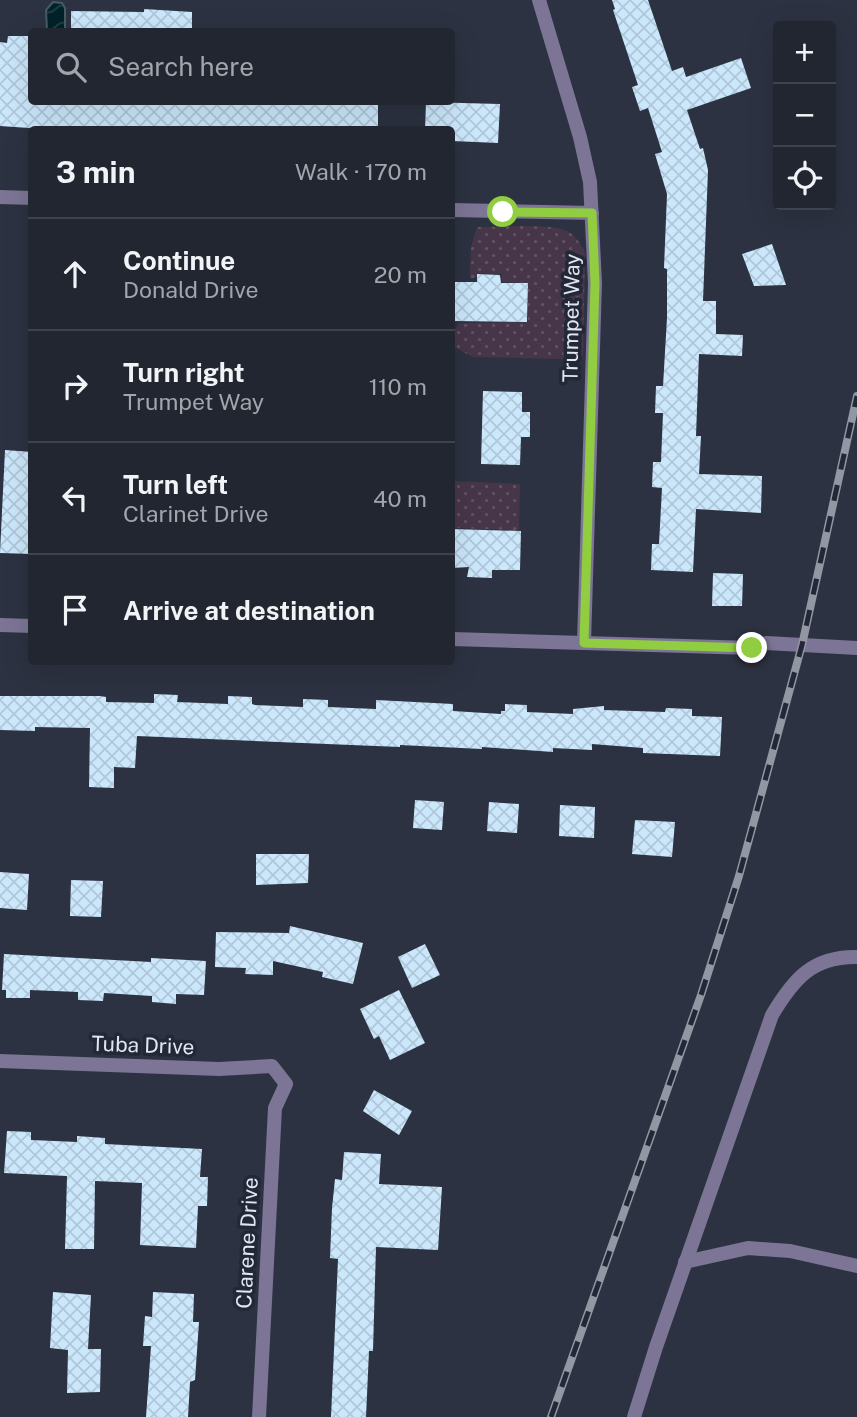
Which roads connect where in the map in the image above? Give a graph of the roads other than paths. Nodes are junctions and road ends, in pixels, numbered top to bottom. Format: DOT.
graph roads {
  1 [pos="539,0"];
  2 [pos="0,197"];
  3 [pos="28,198"];
  4 [pos="455,211"];
  5 [pos="592,213"];
  6 [pos="0,625"];
  7 [pos="28,626"];
  8 [pos="455,639"];
  9 [pos="584,643"];
  10 [pos="857,648"];
  11 [pos="857,957"];
  12 [pos="0,1061"];
  13 [pos="279,1075"];
  14 [pos="685,1262"];
  15 [pos="857,1266"];
  16 [pos="259,1417"];
  17 [pos="634,1417"];
  1 -- 5 [label="street, Trumpet Way"];
  2 -- 3 [label="street"];
  4 -- 5 [label="street"];
  5 -- 9 [label="street, Trumpet Way"];
  6 -- 7 [label="street"];
  8 -- 9 [label="street"];
  9 -- 10 [label="street"];
  11 -- 14 [label="street"];
  12 -- 13 [label="street, Tuba Drive"];
  13 -- 16 [label="street, Clarene Drive"];
  14 -- 15 [label="street"];
  14 -- 17 [label="street"];
}
